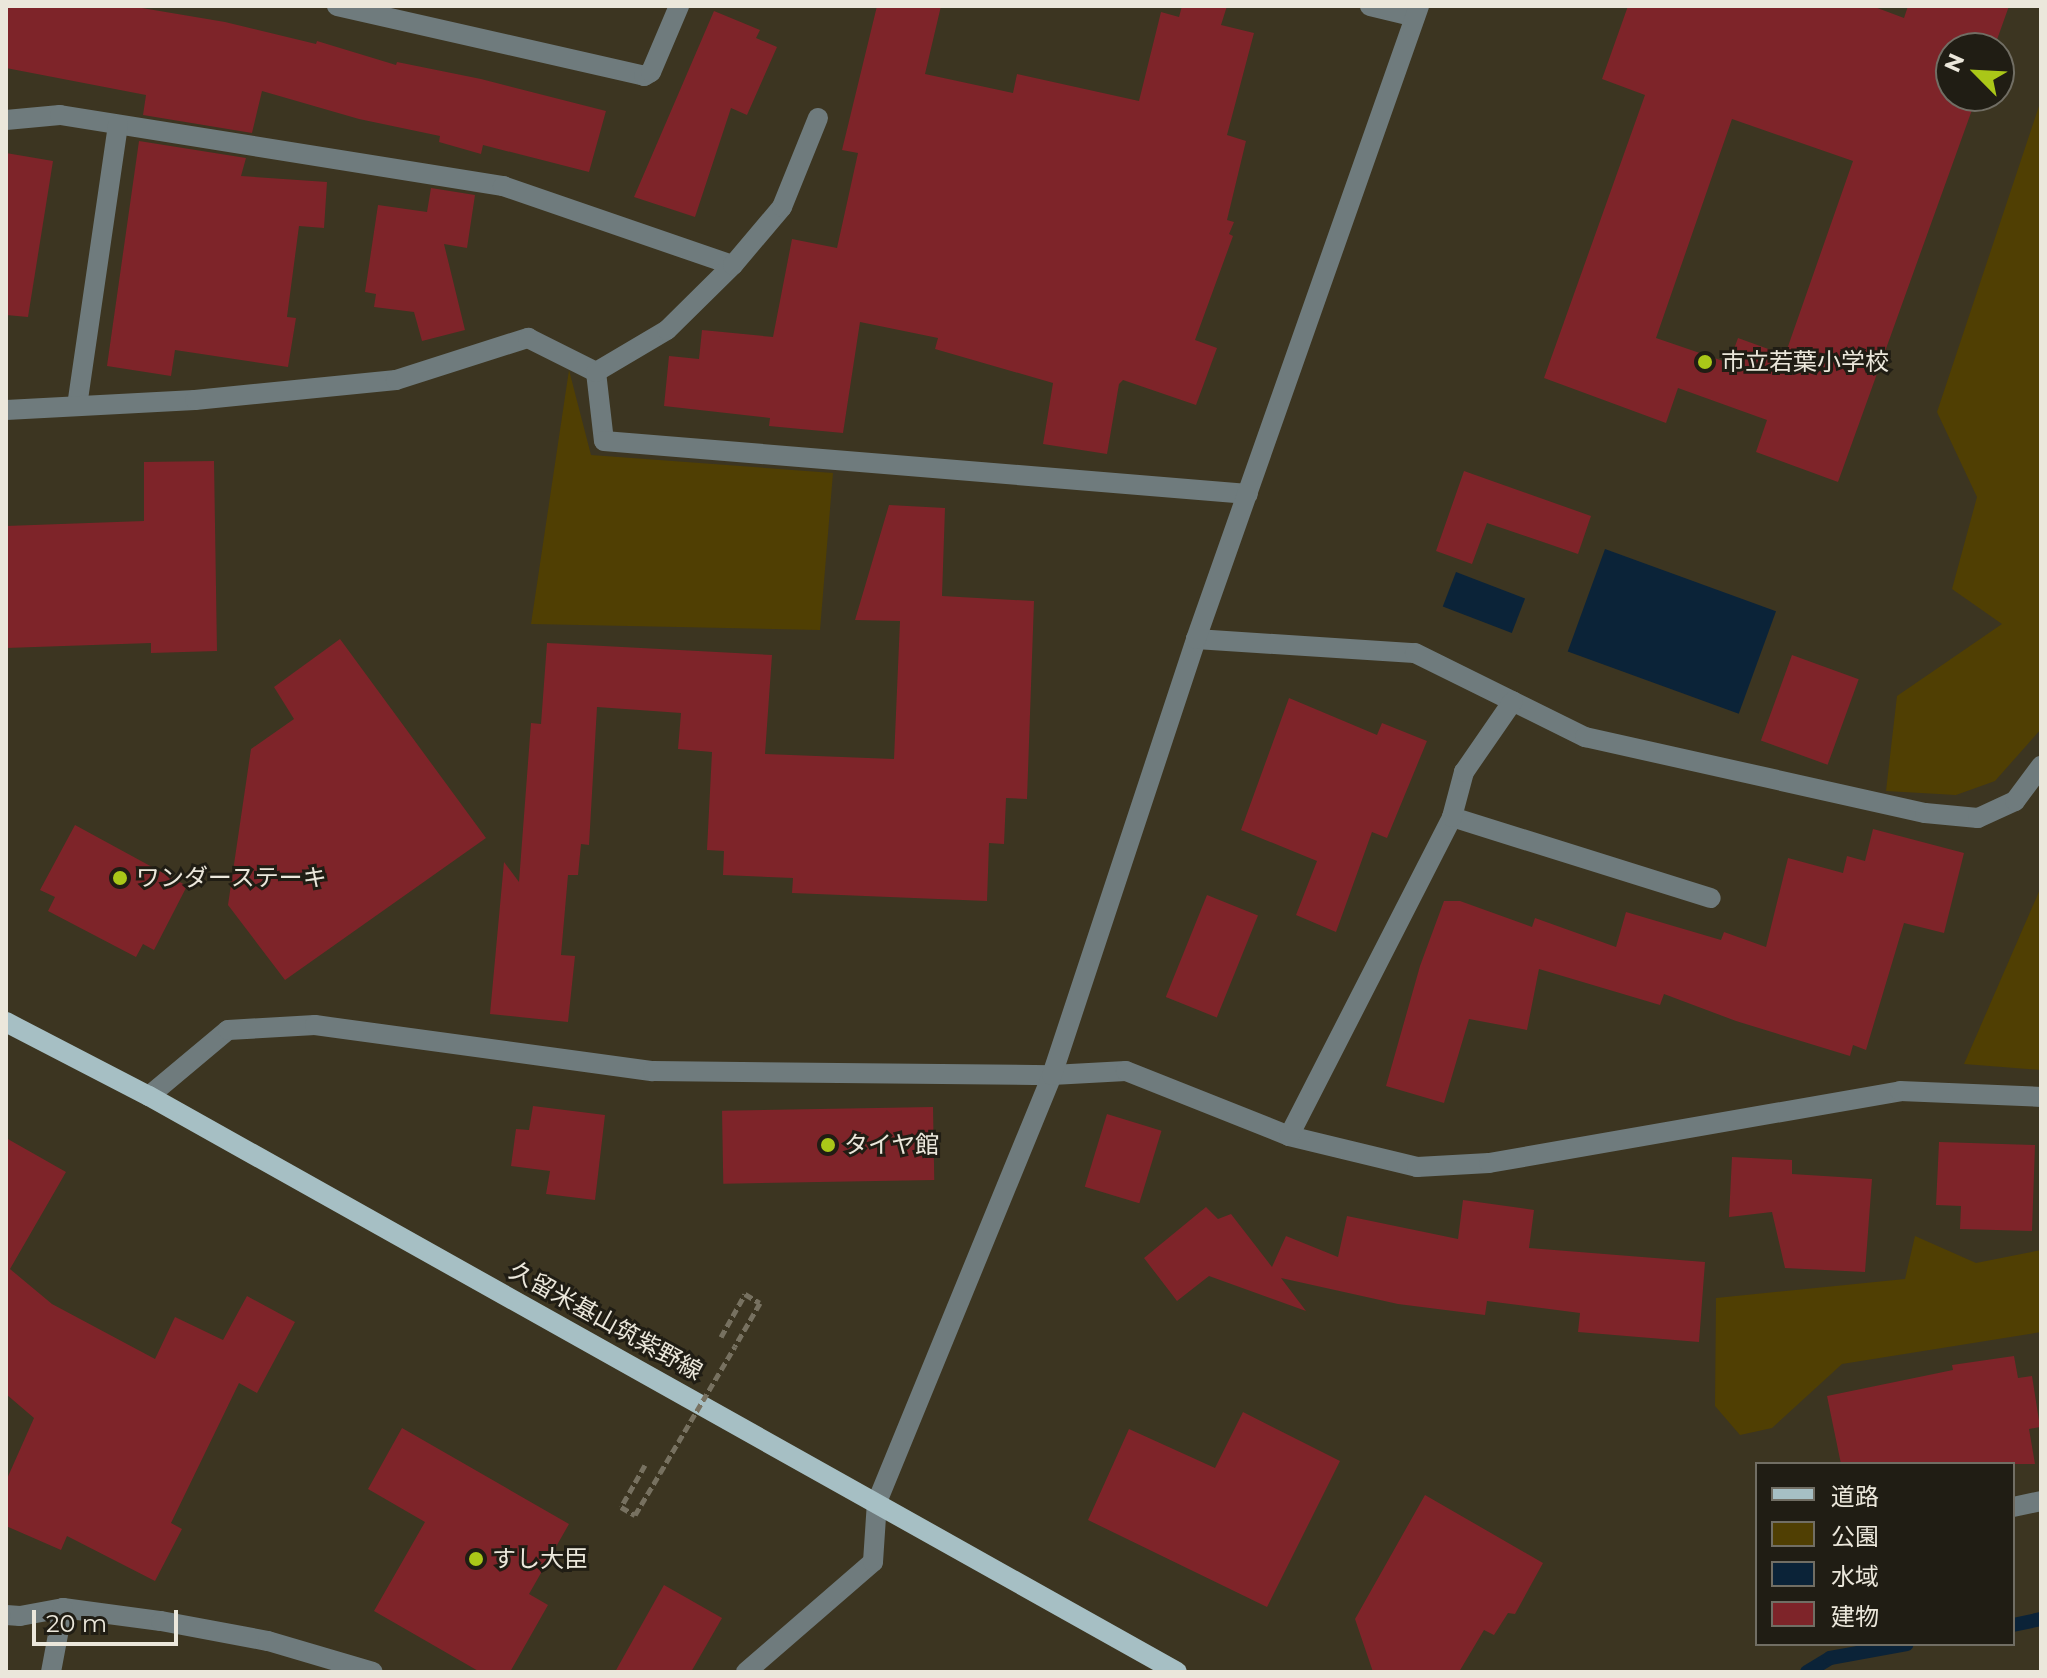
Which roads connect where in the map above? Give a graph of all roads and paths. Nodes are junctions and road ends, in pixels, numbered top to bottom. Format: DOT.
graph roads {
  1 [pos="337,6"];
  2 [pos="679,6"];
  3 [pos="1370,6"];
  4 [pos="1417,12"];
  5 [pos="818,118"];
  6 [pos="6,120"];
  7 [pos="118,125"];
  8 [pos="733,265"];
  9 [pos="596,372"];
  10 [pos="77,406"];
  11 [pos="6,410"];
  12 [pos="1248,494"];
  13 [pos="1196,639"];
  14 [pos="1513,701"];
  15 [pos="2041,766"];
  16 [pos="1452,817"];
  17 [pos="1711,898"];
  18 [pos="6,1022"];
  19 [pos="1052,1075"];
  20 [pos="149,1096"];
  21 [pos="2041,1097"];
  22 [pos="1289,1136"];
  23 [pos="721,1337"];
  24 [pos="645,1465"];
  25 [pos="2041,1501"];
  26 [pos="877,1502"];
  27 [pos="2015,1507"];
  28 [pos="63,1608"];
  29 [pos="6,1615"];
  30 [pos="51,1672"];
  31 [pos="373,1672"];
  32 [pos="746,1672"];
  33 [pos="1177,1672"];
  1 -- 2 [label="street"];
  3 -- 4 [label="street"];
  4 -- 12 [label="street"];
  5 -- 8 [label="street"];
  6 -- 7 [label="street"];
  7 -- 8 [label="street"];
  7 -- 10 [label="street"];
  8 -- 9 [label="street"];
  9 -- 10 [label="street"];
  9 -- 12 [label="street"];
  10 -- 11 [label="street"];
  12 -- 13 [label="street"];
  13 -- 14 [label="street"];
  13 -- 19 [label="street"];
  14 -- 15 [label="street"];
  14 -- 16 [label="street"];
  16 -- 17 [label="street"];
  16 -- 22 [label="street"];
  18 -- 20 [label="main road, 久留米基山筑紫野線"];
  19 -- 20 [label="street"];
  19 -- 22 [label="street"];
  19 -- 26 [label="street"];
  20 -- 26 [label="main road, 久留米基山筑紫野線"];
  21 -- 22 [label="street"];
  23 -- 24 [label="path, bridge"];
  25 -- 27 [label="street"];
  26 -- 32 [label="street"];
  26 -- 33 [label="main road, 久留米基山筑紫野線"];
  28 -- 29 [label="street"];
  28 -- 30 [label="street"];
  28 -- 31 [label="street"];
}
